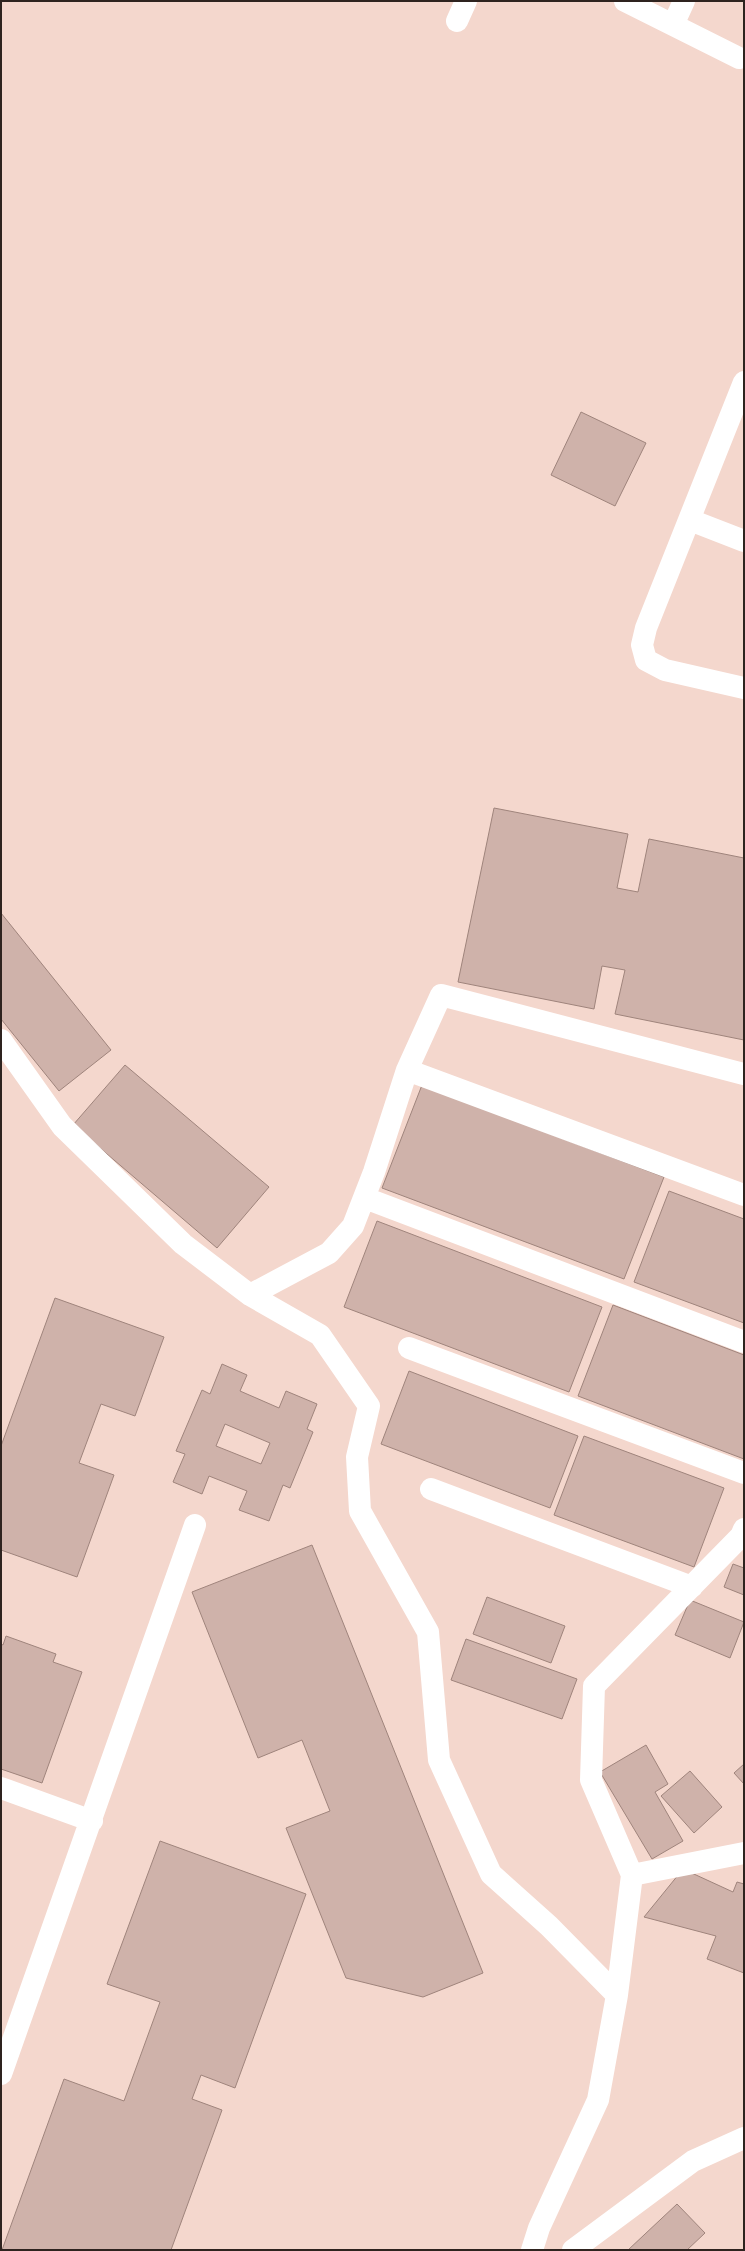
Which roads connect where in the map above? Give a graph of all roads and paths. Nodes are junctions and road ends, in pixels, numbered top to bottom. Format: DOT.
graph roads {
  1 [pos="466,1"];
  2 [pos="625,1"];
  3 [pos="684,1"];
  4 [pos="457,21"];
  5 [pos="673,25"];
  6 [pos="739,58"];
  7 [pos="744,382"];
  8 [pos="690,520"];
  9 [pos="744,541"];
  10 [pos="744,688"];
  11 [pos="1,1040"];
  12 [pos="407,1070"];
  13 [pos="744,1074"];
  14 [pos="744,1195"];
  15 [pos="365,1198"];
  16 [pos="250,1295"];
  17 [pos="744,1342"];
  18 [pos="410,1348"];
  19 [pos="744,1473"];
  20 [pos="431,1489"];
  21 [pos="195,1525"];
  22 [pos="744,1529"];
  23 [pos="692,1587"];
  24 [pos="1,1788"];
  25 [pos="92,1821"];
  26 [pos="744,1853"];
  27 [pos="632,1876"];
  28 [pos="617,1995"];
  29 [pos="1,2074"];
  30 [pos="744,2138"];
  31 [pos="532,2250"];
  32 [pos="573,2250"];
  1 -- 4 [label="street"];
  2 -- 5 [label="street"];
  3 -- 5 [label="street"];
  5 -- 6 [label="street"];
  7 -- 8 [label="street"];
  8 -- 9 [label="street"];
  8 -- 10 [label="street"];
  11 -- 16 [label="street"];
  12 -- 13 [label="street"];
  12 -- 14 [label="street"];
  12 -- 15 [label="street"];
  15 -- 16 [label="street"];
  15 -- 17 [label="street"];
  16 -- 28 [label="street"];
  18 -- 19 [label="street"];
  20 -- 23 [label="street"];
  21 -- 25 [label="street"];
  22 -- 23 [label="street"];
  23 -- 27 [label="street"];
  24 -- 25 [label="street"];
  25 -- 29 [label="street"];
  26 -- 27 [label="street"];
  27 -- 28 [label="street"];
  28 -- 31 [label="street"];
  30 -- 32 [label="street"];
}
